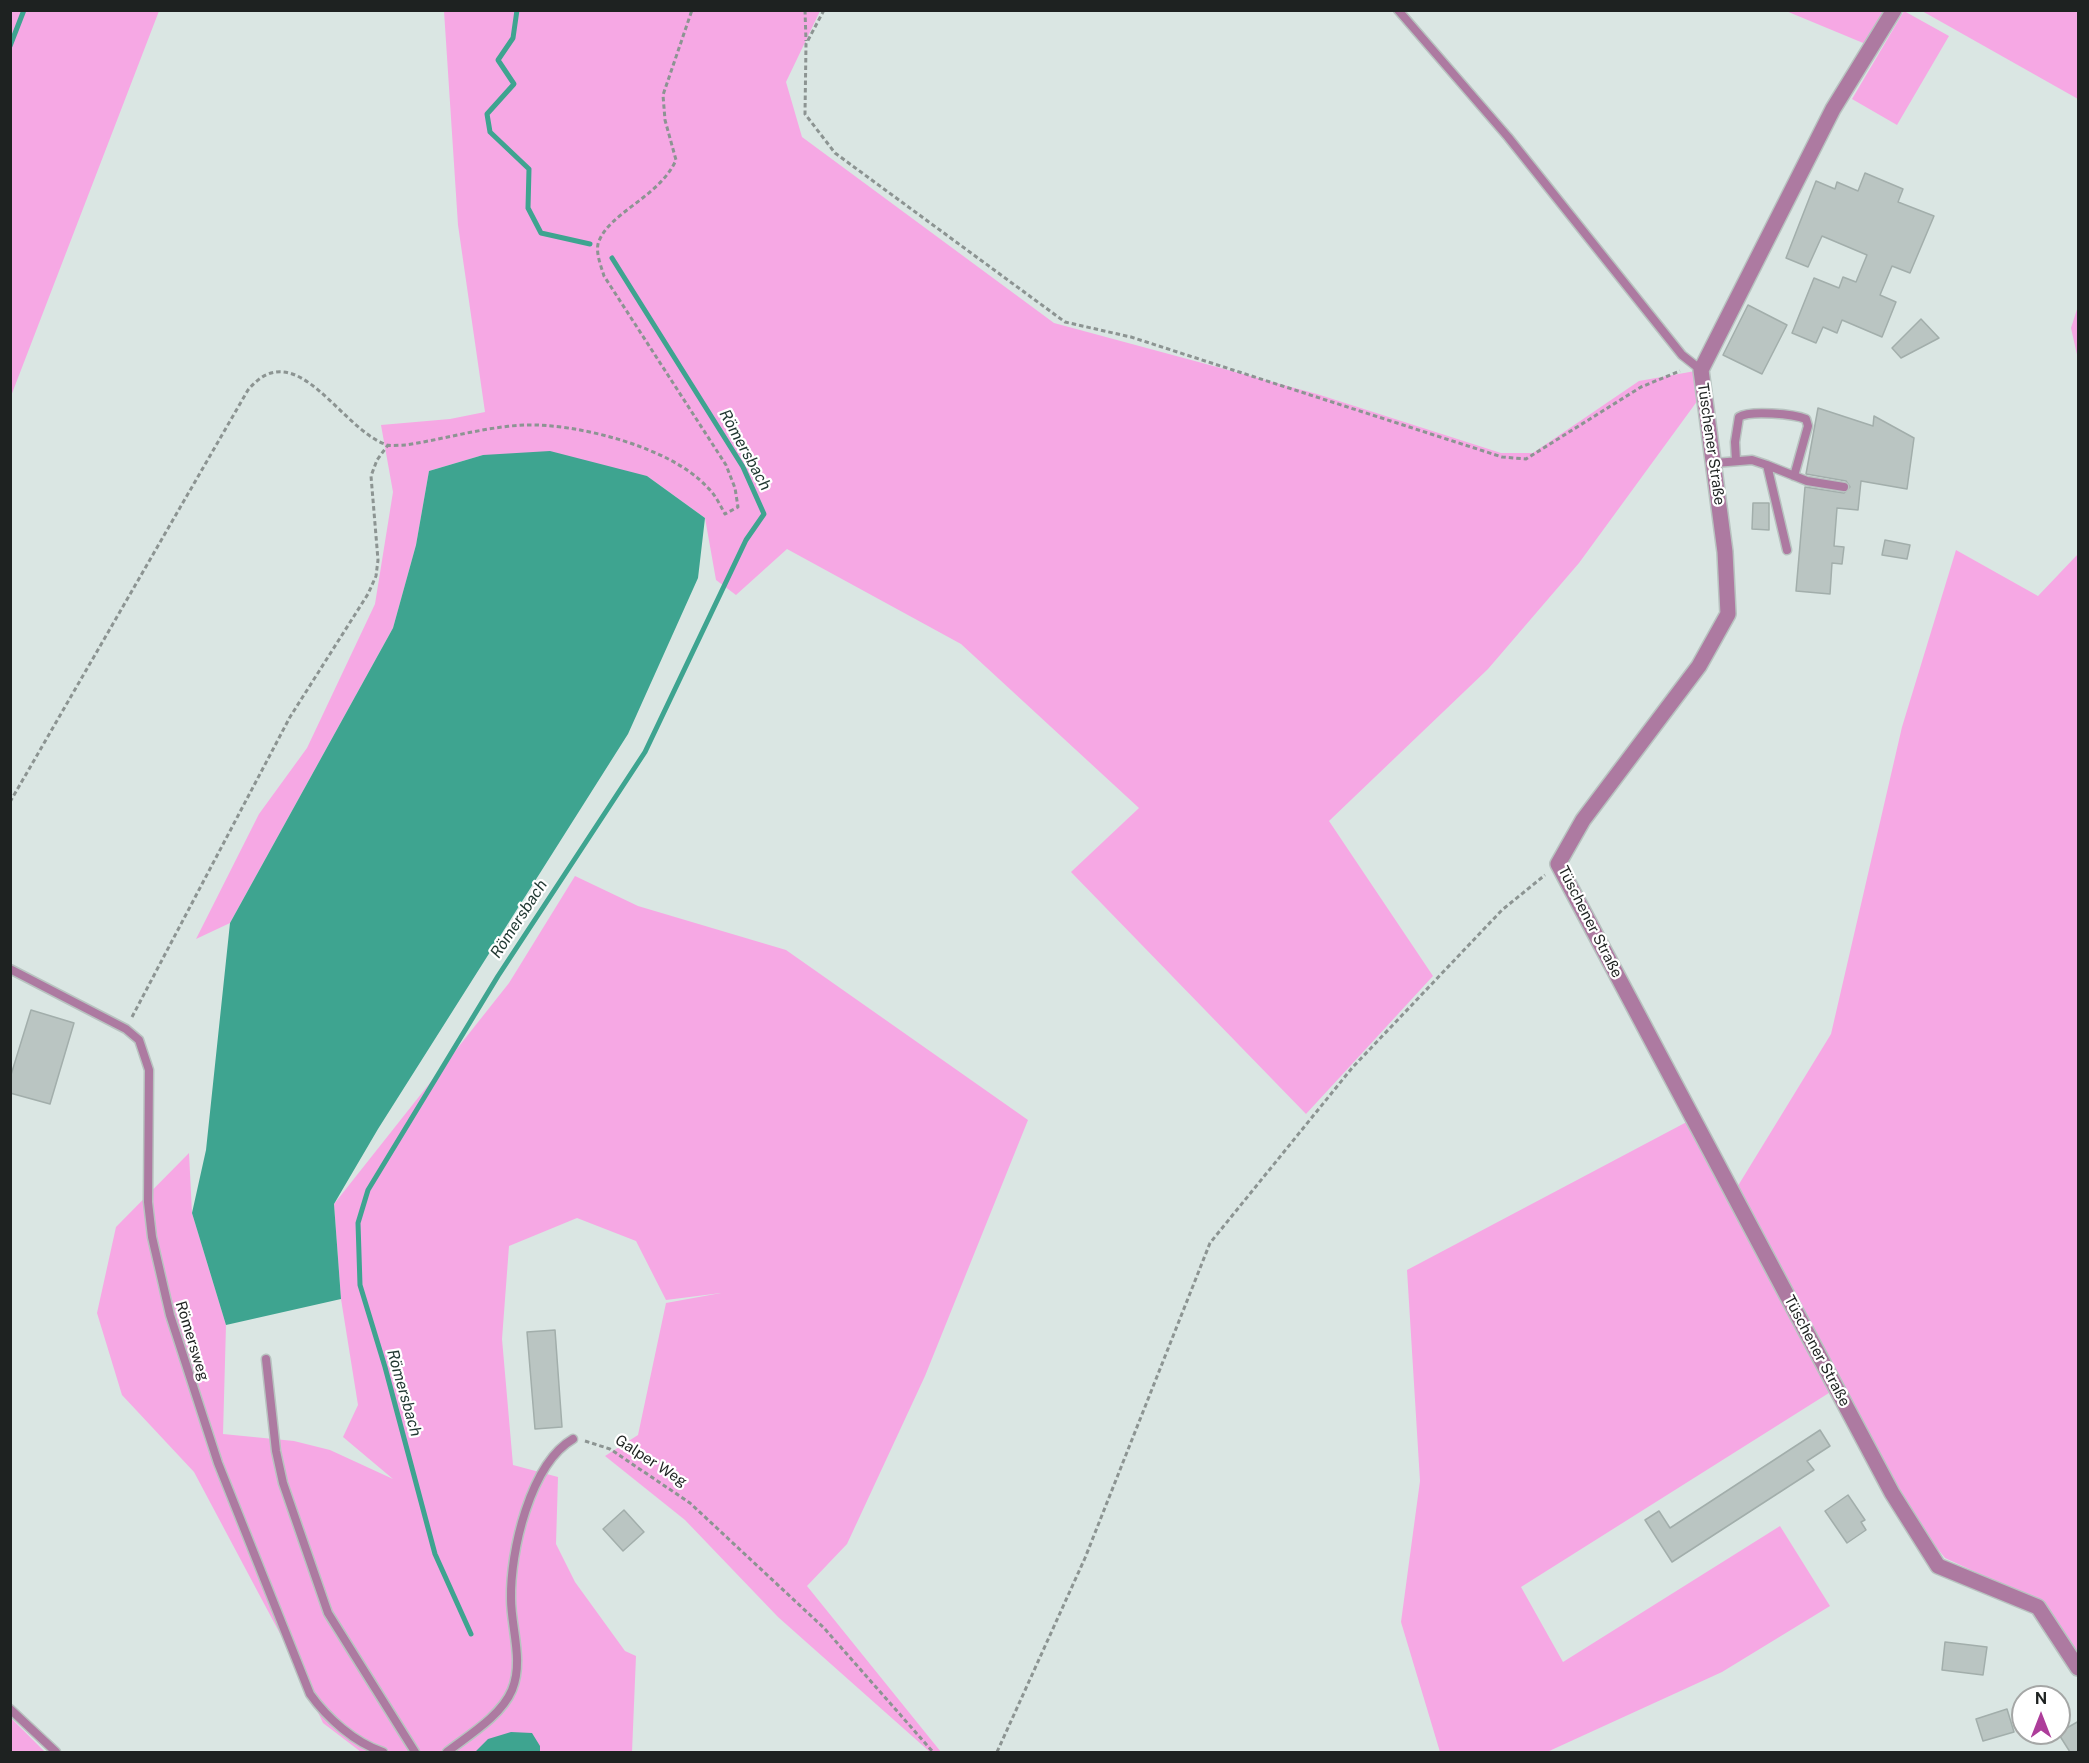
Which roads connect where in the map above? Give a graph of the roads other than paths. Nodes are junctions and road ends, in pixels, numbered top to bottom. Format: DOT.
graph roads {
  1 [pos="1398,10"];
  2 [pos="1894,10"];
  3 [pos="1701,370"];
  4 [pos="1736,461"];
  5 [pos="1715,463"];
  6 [pos="1767,465"];
  7 [pos="1794,476"];
  8 [pos="1844,487"];
  9 [pos="1787,550"];
  10 [pos="10,969"];
  11 [pos="266,1359"];
  12 [pos="573,1439"];
  13 [pos="2079,1668"];
  14 [pos="10,1709"];
  15 [pos="370,1751"];
  16 [pos="56,1752"];
  17 [pos="383,1752"];
  18 [pos="415,1752"];
  19 [pos="447,1752"];
  1 -- 3 [label="lane"];
  2 -- 3 [label="street, Tüschener Straße"];
  3 -- 5 [label="street, Tüschener Straße"];
  4 -- 5 [label="lane"];
  4 -- 6 [label="lane"];
  4 -- 7 [label="lane"];
  5 -- 13 [label="street, Tüschener Straße"];
  6 -- 7 [label="lane"];
  6 -- 9 [label="lane"];
  7 -- 8 [label="lane"];
  10 -- 15 [label="lane, Römersweg"];
  11 -- 18 [label="lane"];
  12 -- 19 [label="lane"];
  14 -- 16 [label="lane"];
  15 -- 17 [label="lane"];
}
